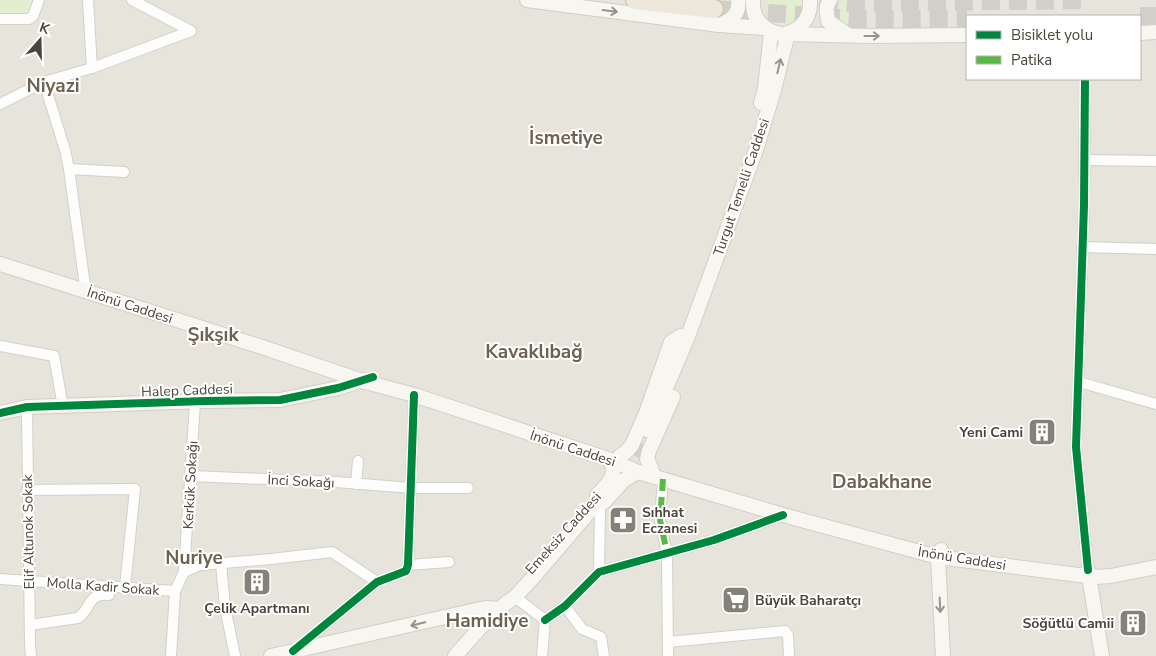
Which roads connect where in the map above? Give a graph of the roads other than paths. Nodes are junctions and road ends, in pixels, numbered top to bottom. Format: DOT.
graph roads {
  1 [pos="39,0"];
  2 [pos="88,0"];
  3 [pos="132,0"];
  4 [pos="527,0"];
  5 [pos="635,0"];
  6 [pos="738,0"];
  7 [pos="753,0"];
  8 [pos="810,0"];
  9 [pos="830,0"];
  10 [pos="716,17"];
  11 [pos="0,19"];
  12 [pos="768,30"];
  13 [pos="1141,32"];
  14 [pos="1156,32"];
  15 [pos="788,33"];
  16 [pos="848,35"];
  17 [pos="966,35"];
  18 [pos="92,68"];
  19 [pos="1085,80"];
  20 [pos="44,82"];
  21 [pos="0,104"];
  22 [pos="1085,160"];
  23 [pos="1156,161"];
  24 [pos="69,170"];
  25 [pos="124,172"];
  26 [pos="1082,247"];
  27 [pos="1156,250"];
  28 [pos="0,258"];
  29 [pos="0,264"];
  30 [pos="85,286"];
  31 [pos="684,337"];
  32 [pos="0,346"];
  33 [pos="368,379"];
  34 [pos="1079,382"];
  35 [pos="414,395"];
  36 [pos="195,402"];
  37 [pos="1156,404"];
  38 [pos="26,407"];
  39 [pos="63,407"];
  40 [pos="0,413"];
  41 [pos="632,445"];
  42 [pos="649,451"];
  43 [pos="615,458"];
  44 [pos="358,461"];
  45 [pos="638,472"];
  46 [pos="658,474"];
  47 [pos="191,476"];
  48 [pos="356,484"];
  49 [pos="412,488"];
  50 [pos="468,488"];
  51 [pos="609,489"];
  52 [pos="27,490"];
  53 [pos="600,507"];
  54 [pos="783,515"];
  55 [pos="667,553"];
  56 [pos="940,554"];
  57 [pos="448,562"];
  58 [pos="1156,562"];
  59 [pos="221,563"];
  60 [pos="408,566"];
  61 [pos="1156,567"];
  62 [pos="184,572"];
  63 [pos="599,572"];
  64 [pos="1091,574"];
  65 [pos="0,579"];
  66 [pos="29,581"];
  67 [pos="378,582"];
  68 [pos="125,587"];
  69 [pos="175,591"];
  70 [pos="109,595"];
  71 [pos="507,603"];
  72 [pos="565,606"];
  73 [pos="545,620"];
  74 [pos="30,625"];
  75 [pos="668,642"];
  76 [pos="293,651"];
  77 [pos="940,655"];
  78 [pos="31,656"];
  79 [pos="171,656"];
  80 [pos="235,656"];
  81 [pos="271,656"];
  82 [pos="455,656"];
  83 [pos="542,656"];
  84 [pos="604,656"];
  85 [pos="668,656"];
  86 [pos="789,656"];
  87 [pos="1102,656"];
  88 [pos="1107,656"];
  1 -- 11 [label="street"];
  2 -- 18 [label="street"];
  3 -- 18 [label="street"];
  4 -- 10 [label="main road, one-way"];
  5 -- 10 [label="highway"];
  6 -- 10 [label="main road"];
  7 -- 12 [label="main road"];
  8 -- 15 [label="main road"];
  9 -- 16 [label="main road"];
  10 -- 12 [label="main road"];
  12 -- 15 [label="main road"];
  12 -- 31 [label="main road, Turgut Temelli Caddesi"];
  13 -- 14 [label="main road"];
  15 -- 16 [label="main road"];
  31 -- 15 [label="main road, Turgut Temelli Caddesi, one-way"];
  16 -- 17 [label="main road, one-way"];
  18 -- 20 [label="street"];
  19 -- 22 [label="street"];
  20 -- 21 [label="street"];
  20 -- 24 [label="street"];
  22 -- 23 [label="street"];
  22 -- 26 [label="street"];
  24 -- 25 [label="street"];
  24 -- 30 [label="street"];
  26 -- 27 [label="street"];
  26 -- 34 [label="street"];
  28 -- 30 [label="main road, İnönü Caddesi"];
  29 -- 33 [label="main road, İnönü Caddesi"];
  30 -- 33 [label="main road, İnönü Caddesi"];
  31 -- 31 [label="main road, Turgut Temelli Caddesi"];
  31 -- 41 [label="main road, Turgut Temelli Caddesi"];
  31 -- 42 [label="main road, Turgut Temelli Caddesi"];
  32 -- 39 [label="street"];
  33 -- 35 [label="main road, İnönü Caddesi"];
  33 -- 36 [label="main road, Halep Caddesi"];
  33 -- 43 [label="main road, İnönü Caddesi"];
  34 -- 37 [label="street"];
  34 -- 64 [label="street"];
  35 -- 43 [label="main road, İnönü Caddesi"];
  35 -- 49 [label="street"];
  36 -- 39 [label="main road, Halep Caddesi"];
  36 -- 47 [label="street, Kerkük Sokağı"];
  38 -- 39 [label="main road, Halep Caddesi"];
  38 -- 40 [label="main road, Halep Caddesi"];
  38 -- 52 [label="street, Elif Altunok Sokak"];
  41 -- 42 [label="main road"];
  41 -- 43 [label="main road, Turgut Temelli Caddesi"];
  42 -- 46 [label="main road"];
  43 -- 45 [label="main road, İnönü Caddesi"];
  43 -- 46 [label="main road"];
  43 -- 51 [label="main road, Emeksiz Caddesi"];
  44 -- 48 [label="street"];
  45 -- 46 [label="main road, İnönü Caddesi"];
  45 -- 51 [label="main road, Emeksiz Caddesi"];
  46 -- 54 [label="main road, İnönü Caddesi"];
  46 -- 55 [label="street"];
  46 -- 56 [label="main road"];
  47 -- 48 [label="street, İnci Sokağı"];
  47 -- 62 [label="street, Kerkük Sokağı"];
  48 -- 49 [label="street, İnci Sokağı"];
  49 -- 50 [label="street, İnci Sokağı"];
  49 -- 60 [label="street"];
  51 -- 53 [label="main road, Emeksiz Caddesi"];
  51 -- 71 [label="main road, Emeksiz Caddesi"];
  52 -- 66 [label="street, Elif Altunok Sokak"];
  52 -- 68 [label="street"];
  53 -- 63 [label="street"];
  53 -- 71 [label="main road, Emeksiz Caddesi"];
  54 -- 55 [label="street"];
  54 -- 56 [label="main road, İnönü Caddesi"];
  55 -- 63 [label="street"];
  55 -- 75 [label="street"];
  56 -- 64 [label="main road, İnönü Caddesi"];
  56 -- 77 [label="main road, one-way"];
  57 -- 60 [label="street"];
  58 -- 64 [label="main road"];
  59 -- 62 [label="street"];
  59 -- 67 [label="street"];
  59 -- 80 [label="street"];
  60 -- 67 [label="street"];
  61 -- 64 [label="main road, İnönü Caddesi"];
  62 -- 69 [label="street, Kerkük Sokağı"];
  63 -- 72 [label="street"];
  64 -- 87 [label="main road"];
  64 -- 88 [label="main road"];
  65 -- 66 [label="street, Molla Kadir Sokak"];
  66 -- 68 [label="street, Molla Kadir Sokak"];
  66 -- 74 [label="street, Elif Altunok Sokak"];
  67 -- 76 [label="street"];
  68 -- 69 [label="street, Molla Kadir Sokak"];
  69 -- 79 [label="street, Kerkük Sokağı"];
  70 -- 74 [label="street"];
  71 -- 73 [label="street"];
  71 -- 76 [label="main road, one-way"];
  71 -- 82 [label="main road, Emeksiz Caddesi"];
  72 -- 73 [label="street"];
  72 -- 84 [label="street"];
  73 -- 83 [label="street"];
  74 -- 78 [label="street, Elif Altunok Sokak"];
  75 -- 85 [label="street"];
  75 -- 86 [label="street"];
  76 -- 81 [label="main road"];
}
